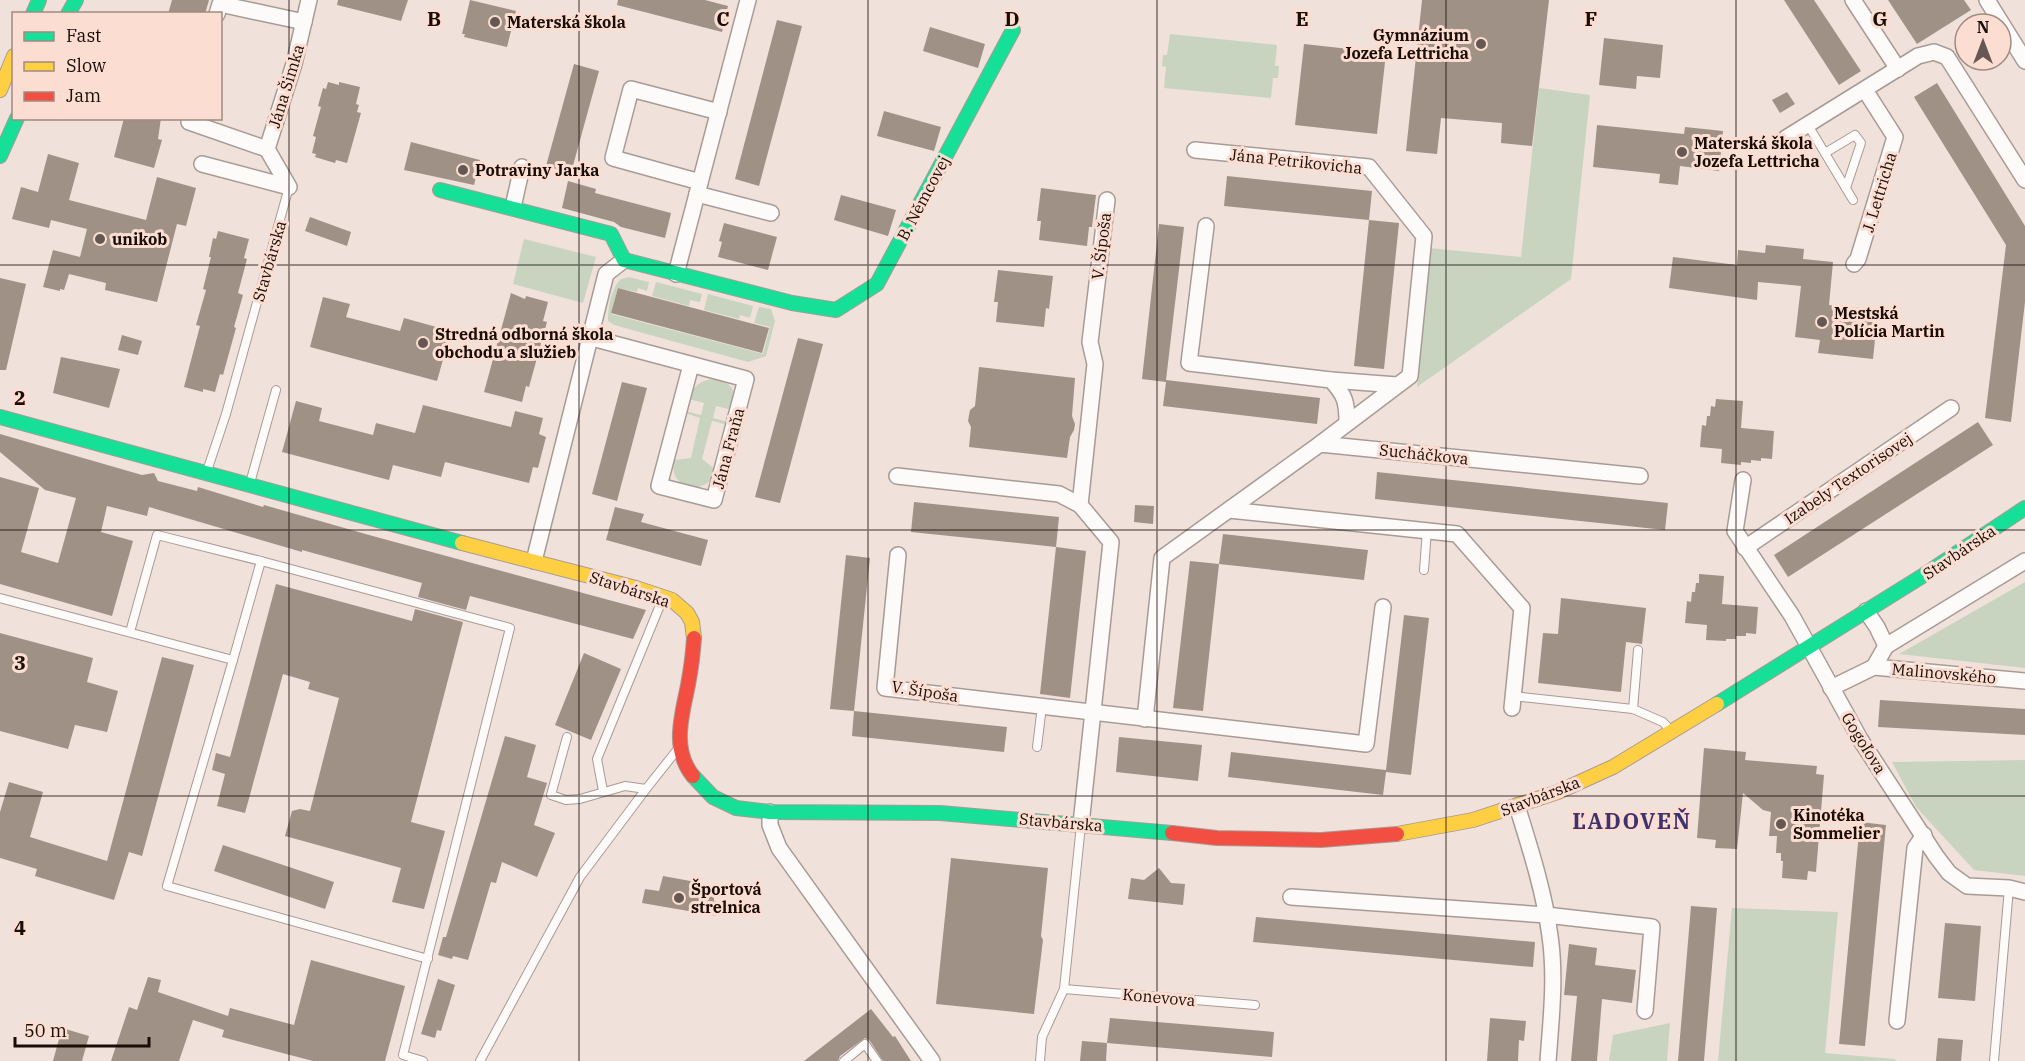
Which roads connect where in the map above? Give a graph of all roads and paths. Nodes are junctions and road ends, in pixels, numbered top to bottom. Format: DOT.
graph roads {
  1 [pos="309,0"];
  2 [pos="748,0"];
  3 [pos="1852,0"];
  4 [pos="1991,3"];
  5 [pos="218,12"];
  6 [pos="304,22"];
  7 [pos="1013,30"];
  8 [pos="12,61"];
  9 [pos="2025,61"];
  10 [pos="1898,69"];
  11 [pos="0,90"];
  12 [pos="1865,90"];
  13 [pos="719,112"];
  14 [pos="16,120"];
  15 [pos="190,120"];
  16 [pos="1808,125"];
  17 [pos="1786,138"];
  18 [pos="267,149"];
  19 [pos="1195,150"];
  20 [pos="1825,153"];
  21 [pos="0,156"];
  22 [pos="202,164"];
  23 [pos="522,167"];
  24 [pos="2025,180"];
  25 [pos="289,187"];
  26 [pos="698,188"];
  27 [pos="1846,188"];
  28 [pos="440,190"];
  29 [pos="1107,200"];
  30 [pos="1853,200"];
  31 [pos="513,207"];
  32 [pos="771,213"];
  33 [pos="1206,226"];
  34 [pos="624,260"];
  35 [pos="1854,264"];
  36 [pos="676,274"];
  37 [pos="591,338"];
  38 [pos="691,365"];
  39 [pos="1331,380"];
  40 [pos="1397,386"];
  41 [pos="276,390"];
  42 [pos="1951,408"];
  43 [pos="0,417"];
  44 [pos="1347,423"];
  45 [pos="1320,444"];
  46 [pos="207,473"];
  47 [pos="897,476"];
  48 [pos="1640,476"];
  49 [pos="1743,480"];
  50 [pos="249,485"];
  51 [pos="1080,505"];
  52 [pos="2025,508"];
  53 [pos="1229,510"];
  54 [pos="1427,530"];
  55 [pos="1745,548"];
  56 [pos="898,555"];
  57 [pos="261,561"];
  58 [pos="534,561"];
  59 [pos="2025,561"];
  60 [pos="1424,570"];
  61 [pos="663,596"];
  62 [pos="0,598"];
  63 [pos="1383,607"];
  64 [pos="1866,611"];
  65 [pos="130,632"];
  66 [pos="1886,646"];
  67 [pos="1810,647"];
  68 [pos="1638,650"];
  69 [pos="233,660"];
  70 [pos="1875,667"];
  71 [pos="2025,681"];
  72 [pos="1831,688"];
  73 [pos="1513,702"];
  74 [pos="1042,706"];
  75 [pos="1633,709"];
  76 [pos="1094,711"];
  77 [pos="1145,719"];
  78 [pos="1673,732"];
  79 [pos="567,737"];
  80 [pos="680,747"];
  81 [pos="1037,747"];
  82 [pos="645,789"];
  83 [pos="603,791"];
  84 [pos="1517,806"];
  85 [pos="770,812"];
  86 [pos="1081,824"];
  87 [pos="1924,835"];
  88 [pos="2009,888"];
  89 [pos="2025,892"];
  90 [pos="1291,897"];
  91 [pos="1546,915"];
  92 [pos="428,959"];
  93 [pos="1064,989"];
  94 [pos="1255,1005"];
  95 [pos="1645,1011"];
  96 [pos="1897,1021"];
  97 [pos="423,1061"];
  98 [pos="480,1061"];
  99 [pos="844,1061"];
  100 [pos="877,1061"];
  101 [pos="932,1061"];
  102 [pos="1040,1061"];
  103 [pos="1548,1061"];
  104 [pos="1994,1061"];
  1 -- 6 [label="street, Jána Šimka"];
  2 -- 13 [label="street"];
  3 -- 10 [label="street"];
  4 -- 9 [label="street"];
  5 -- 6 [label="street, Jána Šimka"];
  6 -- 18 [label="street, Jána Šimka"];
  7 -- 36 [label="street, B. Němcovej"];
  8 -- 11 [label="street"];
  10 -- 12 [label="street"];
  10 -- 24 [label="street"];
  12 -- 16 [label="street"];
  12 -- 35 [label="street, J. Lettricha"];
  13 -- 26 [label="street"];
  13 -- 26 [label="street"];
  14 -- 21 [label="street"];
  15 -- 18 [label="street, Jána Šimka"];
  16 -- 17 [label="street"];
  16 -- 20 [label="lane"];
  18 -- 25 [label="street, Jána Šimka"];
  19 -- 40 [label="street, Jána Petrikovicha"];
  20 -- 27 [label="lane"];
  20 -- 27 [label="lane"];
  22 -- 25 [label="street"];
  23 -- 31 [label="street"];
  25 -- 46 [label="lane, Stavbárska"];
  26 -- 32 [label="street"];
  26 -- 36 [label="street"];
  27 -- 30 [label="lane"];
  28 -- 31 [label="street"];
  29 -- 51 [label="street, V. Šípoša"];
  31 -- 34 [label="street"];
  33 -- 39 [label="street"];
  34 -- 36 [label="street"];
  34 -- 37 [label="street"];
  37 -- 38 [label="street, Jána Fraňa"];
  37 -- 58 [label="street"];
  38 -- 38 [label="street, Jána Fraňa"];
  39 -- 40 [label="street"];
  39 -- 44 [label="street"];
  40 -- 44 [label="street, Jána Petrikovicha"];
  41 -- 50 [label="lane"];
  42 -- 55 [label="street, Izabely Textorisovej"];
  43 -- 46 [label="street, Stavbárska"];
  44 -- 45 [label="street, Jána Petrikovicha"];
  45 -- 48 [label="street, Sucháčkova"];
  45 -- 53 [label="street"];
  46 -- 50 [label="street, Stavbárska"];
  47 -- 51 [label="street"];
  49 -- 55 [label="street"];
  50 -- 58 [label="street, Stavbárska"];
  51 -- 76 [label="street"];
  52 -- 64 [label="street, Stavbárska"];
  53 -- 54 [label="street"];
  53 -- 77 [label="street"];
  54 -- 60 [label="lane"];
  54 -- 73 [label="street"];
  55 -- 67 [label="street"];
  56 -- 74 [label="street, V. Šípoša"];
  57 -- 65 [label="lane"];
  57 -- 69 [label="lane"];
  57 -- 92 [label="lane"];
  58 -- 61 [label="street, Stavbárska"];
  59 -- 66 [label="street, Malinovského"];
  61 -- 80 [label="street, Stavbárska"];
  61 -- 83 [label="lane"];
  62 -- 65 [label="lane"];
  63 -- 77 [label="street"];
  64 -- 66 [label="street"];
  64 -- 67 [label="street, Stavbárska"];
  65 -- 69 [label="lane"];
  66 -- 70 [label="street"];
  67 -- 72 [label="street, Gogoľova"];
  67 -- 78 [label="street, Stavbárska"];
  68 -- 75 [label="lane"];
  69 -- 92 [label="lane"];
  70 -- 71 [label="street, Malinovského"];
  70 -- 72 [label="street, Malinovského"];
  72 -- 87 [label="street, Gogoľova"];
  73 -- 75 [label="lane"];
  74 -- 76 [label="street, V. Šípoša"];
  74 -- 81 [label="lane"];
  75 -- 78 [label="lane"];
  76 -- 77 [label="street"];
  76 -- 86 [label="street"];
  78 -- 84 [label="street, Stavbárska"];
  79 -- 83 [label="lane"];
  80 -- 82 [label="lane"];
  80 -- 85 [label="street, Stavbárska"];
  82 -- 83 [label="lane"];
  82 -- 98 [label="lane"];
  84 -- 86 [label="street, Stavbárska"];
  84 -- 91 [label="street"];
  85 -- 86 [label="street, Stavbárska"];
  85 -- 101 [label="street"];
  86 -- 93 [label="lane"];
  87 -- 88 [label="street, Gogoľova"];
  87 -- 96 [label="street"];
  88 -- 89 [label="street, Gogoľova"];
  88 -- 104 [label="lane"];
  90 -- 91 [label="street"];
  91 -- 95 [label="street"];
  91 -- 103 [label="street"];
  92 -- 97 [label="lane"];
  93 -- 94 [label="lane, Konevova"];
  93 -- 102 [label="lane"];
  99 -- 100 [label="lane"];
}
